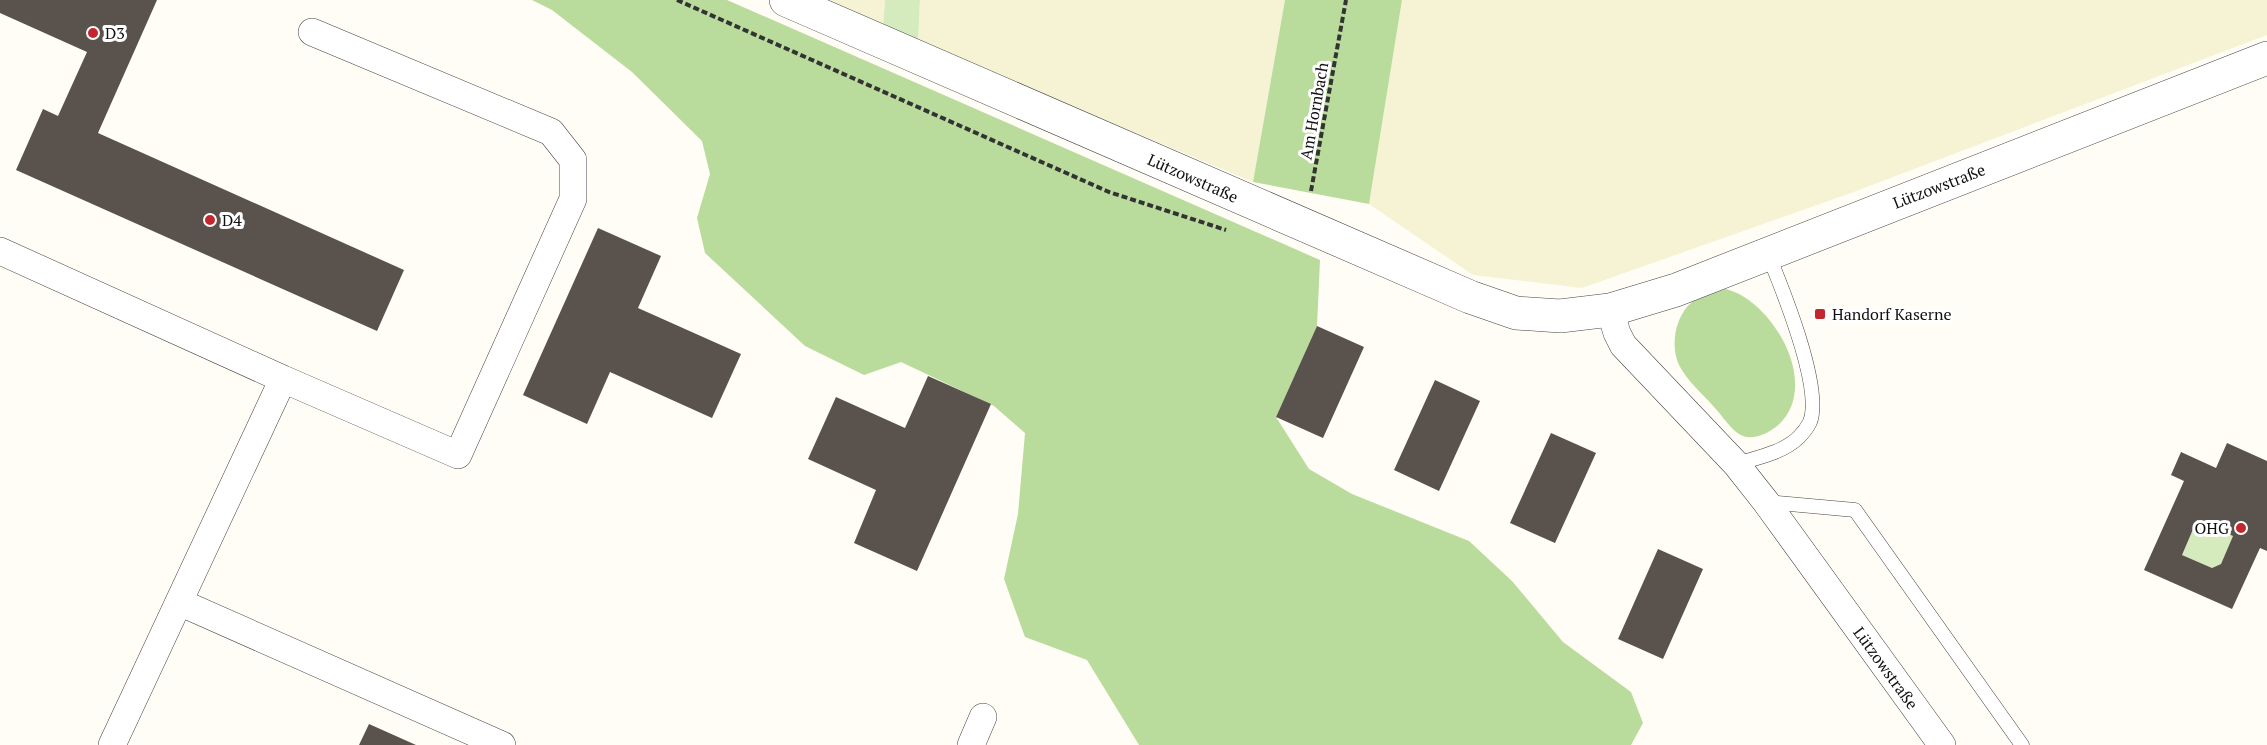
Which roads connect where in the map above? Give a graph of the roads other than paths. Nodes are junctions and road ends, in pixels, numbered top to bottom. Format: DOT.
graph roads {
  1 [pos="786,0"];
  2 [pos="312,32"];
  3 [pos="2267,58"];
  4 [pos="0,250"];
  5 [pos="1768,254"];
  6 [pos="1610,310"];
  7 [pos="283,379"];
  8 [pos="1736,464"];
  9 [pos="1766,502"];
  10 [pos="179,602"];
  11 [pos="983,717"];
  12 [pos="112,745"];
  13 [pos="502,745"];
  14 [pos="971,745"];
  15 [pos="1942,745"];
  16 [pos="2022,745"];
  1 -- 6 [label="street, Lützowstraße"];
  2 -- 7 [label="street"];
  3 -- 5 [label="street, Lützowstraße"];
  4 -- 7 [label="street"];
  5 -- 6 [label="street, Lützowstraße"];
  5 -- 8 [label="lane"];
  6 -- 8 [label="street, Lützowstraße"];
  7 -- 10 [label="street"];
  8 -- 9 [label="street, Lützowstraße"];
  9 -- 15 [label="street, Lützowstraße"];
  9 -- 16 [label="lane"];
  10 -- 12 [label="street"];
  10 -- 13 [label="street"];
  11 -- 14 [label="street"];
}
